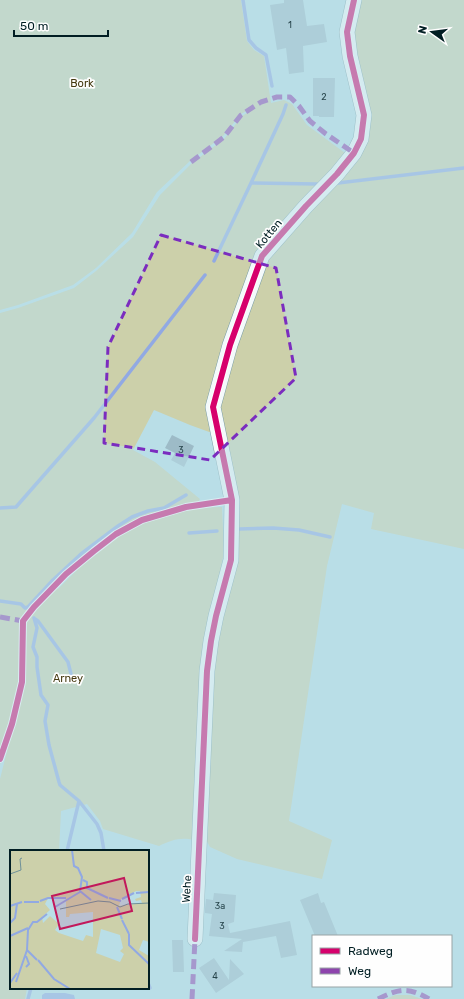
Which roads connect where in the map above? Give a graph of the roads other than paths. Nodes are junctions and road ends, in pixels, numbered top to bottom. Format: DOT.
graph roads {
  1 [pos="354,0"];
  2 [pos="200,839"];
  3 [pos="195,939"];
  1 -- 2 [label="street, Kotten"];
  2 -- 3 [label="street, Wehe"];
}
